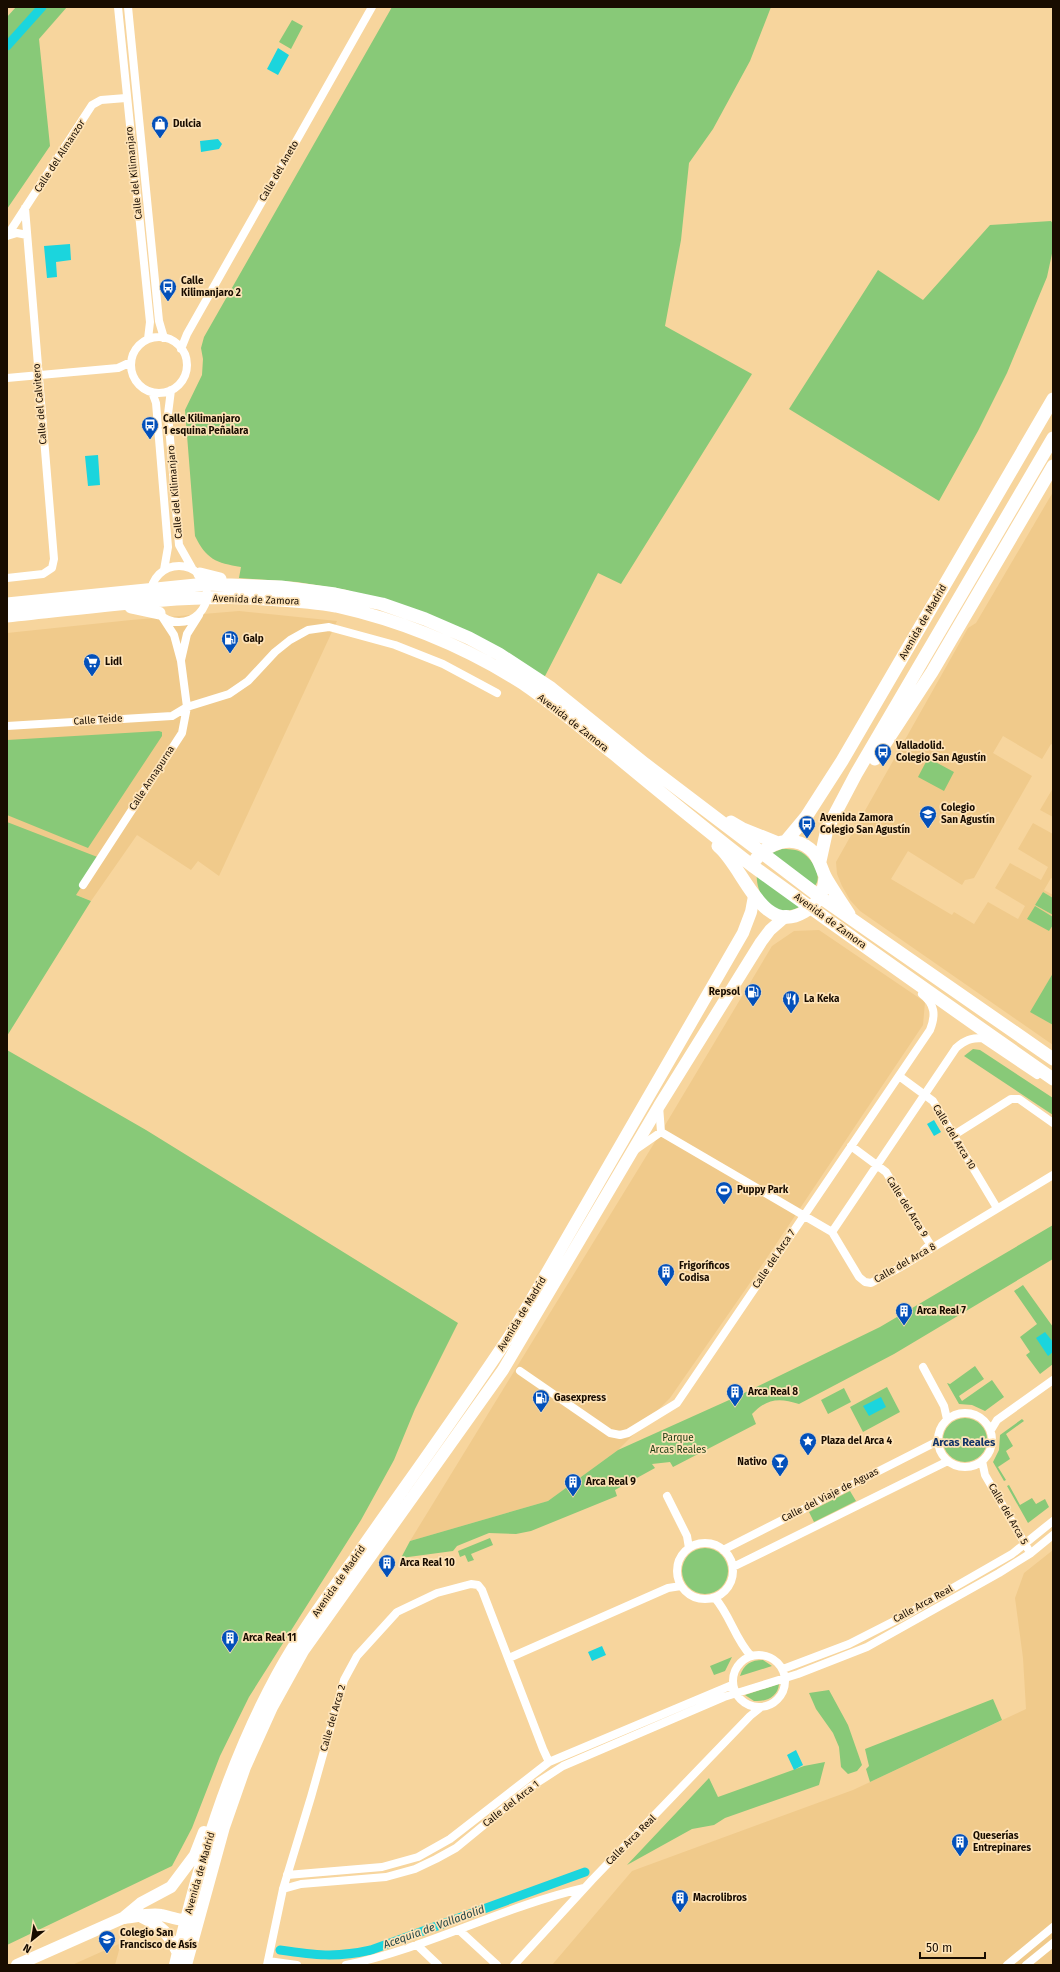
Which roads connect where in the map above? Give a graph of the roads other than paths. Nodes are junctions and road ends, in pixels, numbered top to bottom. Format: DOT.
graph roads {
  1 [pos="118,7"];
  2 [pos="128,7"];
  3 [pos="369,8"];
  4 [pos="126,98"];
  5 [pos="25,208"];
  6 [pos="27,235"];
  7 [pos="7,236"];
  8 [pos="164,338"];
  9 [pos="148,339"];
  10 [pos="178,346"];
  11 [pos="131,362"];
  12 [pos="118,368"];
  13 [pos="133,374"];
  14 [pos="38,375"];
  15 [pos="7,378"];
  16 [pos="171,390"];
  17 [pos="152,392"];
  18 [pos="1053,399"];
  19 [pos="1053,438"];
  20 [pos="1053,466"];
  21 [pos="199,575"];
  22 [pos="7,578"];
  23 [pos="155,585"];
  24 [pos="122,598"];
  25 [pos="7,604"];
  26 [pos="204,606"];
  27 [pos="160,614"];
  28 [pos="7,616"];
  29 [pos="181,661"];
  30 [pos="497,693"];
  31 [pos="187,706"];
  32 [pos="7,726"];
  33 [pos="640,768"];
  34 [pos="856,774"];
  35 [pos="782,842"];
  36 [pos="761,853"];
  37 [pos="820,861"];
  38 [pos="752,865"];
  39 [pos="825,877"];
  40 [pos="83,885"];
  41 [pos="752,892"];
  42 [pos="820,897"];
  43 [pos="812,908"];
  44 [pos="786,916"];
  45 [pos="853,921"];
  46 [pos="893,967"];
  47 [pos="1053,1060"];
  48 [pos="899,1076"];
  49 [pos="1053,1079"];
  50 [pos="1053,1085"];
  51 [pos="925,1095"];
  52 [pos="659,1106"];
  53 [pos="1053,1123"];
  54 [pos="661,1132"];
  55 [pos="954,1135"];
  56 [pos="851,1146"];
  57 [pos="631,1152"];
  58 [pos="877,1166"];
  59 [pos="1053,1175"];
  60 [pos="998,1208"];
  61 [pos="804,1215"];
  62 [pos="832,1232"];
  63 [pos="917,1256"];
  64 [pos="923,1367"];
  65 [pos="520,1371"];
  66 [pos="1053,1380"];
  67 [pos="950,1417"];
  68 [pos="997,1420"];
  69 [pos="986,1422"];
  70 [pos="991,1430"];
  71 [pos="938,1441"];
  72 [pos="948,1461"];
  73 [pos="978,1463"];
  74 [pos="667,1496"];
  75 [pos="1053,1521"];
  76 [pos="1053,1535"];
  77 [pos="1025,1545"];
  78 [pos="693,1547"];
  79 [pos="723,1550"];
  80 [pos="1031,1553"];
  81 [pos="733,1567"];
  82 [pos="679,1582"];
  83 [pos="718,1596"];
  84 [pos="748,1657"];
  85 [pos="509,1658"];
  86 [pos="783,1669"];
  87 [pos="785,1678"];
  88 [pos="732,1685"];
  89 [pos="735,1694"];
  90 [pos="756,1708"];
  91 [pos="257,1713"];
  92 [pos="549,1762"];
  93 [pos="287,1876"];
  94 [pos="584,1888"];
  95 [pos="283,1889"];
  96 [pos="200,1914"];
  97 [pos="142,1917"];
  98 [pos="123,1918"];
  99 [pos="186,1920"];
  100 [pos="1053,1927"];
  101 [pos="459,1930"];
  102 [pos="1053,1943"];
  103 [pos="416,1945"];
  104 [pos="176,1959"];
  105 [pos="268,1963"];
  106 [pos="17,1965"];
  107 [pos="186,1965"];
  108 [pos="297,1965"];
  109 [pos="346,1965"];
  110 [pos="438,1965"];
  111 [pos="497,1965"];
  112 [pos="514,1965"];
  113 [pos="1006,1965"];
  114 [pos="1026,1965"];
  1 -- 4 [label="street, Calle del Kilimanjaro"];
  2 -- 8 [label="street, Calle del Kilimanjaro"];
  3 -- 10 [label="street, Calle del Aneto"];
  4 -- 5 [label="street, Calle del Almanzor"];
  4 -- 9 [label="street, Calle del Kilimanjaro"];
  5 -- 6 [label="street, Calle del Calvitero"];
  5 -- 7 [label="street, Calle del Almanzor"];
  6 -- 7 [label="street"];
  6 -- 14 [label="street, Calle del Calvitero"];
  8 -- 9 [label="street"];
  8 -- 10 [label="street"];
  9 -- 11 [label="street"];
  10 -- 16 [label="street"];
  11 -- 12 [label="street"];
  11 -- 13 [label="street"];
  12 -- 13 [label="street"];
  12 -- 14 [label="street"];
  13 -- 17 [label="street"];
  14 -- 15 [label="street"];
  14 -- 22 [label="street, Calle del Calvitero"];
  16 -- 17 [label="street"];
  16 -- 21 [label="street, Calle del Kilimanjaro"];
  17 -- 23 [label="street, Calle del Kilimanjaro"];
  18 -- 35 [label="highway, Avenida de Madrid"];
  19 -- 34 [label="highway, Avenida de Madrid"];
  20 -- 34 [label="highway"];
  21 -- 23 [label="highway, Avenida de Zamora"];
  21 -- 23 [label="street"];
  21 -- 26 [label="street"];
  21 -- 33 [label="highway, Avenida de Zamora"];
  23 -- 24 [label="highway, Avenida de Zamora"];
  23 -- 24 [label="highway"];
  23 -- 26 [label="highway, Avenida de Zamora"];
  23 -- 27 [label="street, Calle Annapurna"];
  24 -- 25 [label="highway, Avenida de Zamora"];
  24 -- 27 [label="highway"];
  24 -- 28 [label="highway, Avenida de Zamora"];
  26 -- 27 [label="street"];
  26 -- 29 [label="street, Calle Annapurna"];
  26 -- 33 [label="highway, Avenida de Zamora"];
  27 -- 29 [label="street, Calle Annapurna"];
  29 -- 31 [label="street, Calle Annapurna"];
  30 -- 31 [label="street, Calle Teide"];
  31 -- 32 [label="street, Calle Teide"];
  31 -- 40 [label="street, Calle Annapurna"];
  33 -- 35 [label="highway"];
  33 -- 36 [label="highway, Avenida de Zamora"];
  33 -- 38 [label="highway, Avenida de Zamora"];
  33 -- 41 [label="highway"];
  34 -- 37 [label="highway, Avenida de Madrid"];
  35 -- 36 [label="highway, Avenida de Madrid"];
  35 -- 37 [label="highway"];
  36 -- 38 [label="highway"];
  36 -- 42 [label="highway, Avenida de Zamora"];
  37 -- 39 [label="highway"];
  38 -- 41 [label="highway"];
  38 -- 43 [label="highway, Avenida de Zamora"];
  39 -- 42 [label="highway"];
  39 -- 45 [label="highway"];
  41 -- 44 [label="highway"];
  41 -- 91 [label="main road, Avenida de Madrid"];
  42 -- 43 [label="highway"];
  42 -- 45 [label="highway, Avenida de Zamora"];
  43 -- 44 [label="highway"];
  43 -- 46 [label="highway, Avenida de Zamora"];
  44 -- 52 [label="main road, Avenida de Madrid"];
  45 -- 47 [label="highway, Avenida de Zamora"];
  46 -- 48 [label="street, Calle del Arca 7"];
  46 -- 49 [label="highway, Avenida de Zamora"];
  48 -- 51 [label="street, Calle del Arca 10"];
  48 -- 56 [label="street, Calle del Arca 7"];
  50 -- 51 [label="street"];
  51 -- 55 [label="street, Calle del Arca 10"];
  51 -- 58 [label="street"];
  52 -- 54 [label="street"];
  52 -- 57 [label="main road, Avenida de Madrid"];
  53 -- 55 [label="street"];
  54 -- 57 [label="street"];
  54 -- 61 [label="street, Calle del Arca 8"];
  55 -- 60 [label="street, Calle del Arca 10"];
  56 -- 58 [label="street, Calle del Arca 9"];
  56 -- 61 [label="street, Calle del Arca 7"];
  57 -- 96 [label="main road, Avenida de Madrid"];
  58 -- 62 [label="street"];
  58 -- 63 [label="street, Calle del Arca 9"];
  59 -- 60 [label="street, Calle del Arca 8"];
  60 -- 63 [label="street, Calle del Arca 8"];
  61 -- 62 [label="street, Calle del Arca 8"];
  61 -- 65 [label="street, Calle del Arca 7"];
  62 -- 63 [label="street, Calle del Arca 8"];
  64 -- 67 [label="street"];
  66 -- 68 [label="street"];
  67 -- 69 [label="street"];
  67 -- 71 [label="street"];
  68 -- 69 [label="street"];
  68 -- 70 [label="street"];
  69 -- 70 [label="street"];
  70 -- 73 [label="street"];
  71 -- 72 [label="street"];
  71 -- 79 [label="street, Calle del Viaje de Aguas"];
  72 -- 73 [label="street"];
  72 -- 81 [label="street"];
  73 -- 77 [label="street, Calle del Arca 5"];
  74 -- 78 [label="street"];
  75 -- 77 [label="street, Calle Arca Real"];
  76 -- 80 [label="street, Calle Arca Real"];
  77 -- 80 [label="street, Calle del Arca 5"];
  77 -- 86 [label="street, Calle Arca Real"];
  78 -- 79 [label="street"];
  78 -- 82 [label="street"];
  79 -- 81 [label="street"];
  80 -- 87 [label="street, Calle Arca Real"];
  81 -- 83 [label="street"];
  82 -- 83 [label="street"];
  82 -- 85 [label="street"];
  83 -- 84 [label="street"];
  84 -- 86 [label="street"];
  84 -- 88 [label="street"];
  85 -- 92 [label="street, Calle del Arca 2"];
  85 -- 93 [label="street, Calle del Arca 2"];
  86 -- 87 [label="street"];
  87 -- 89 [label="street, Calle Arca Real"];
  87 -- 90 [label="street"];
  88 -- 89 [label="street"];
  88 -- 92 [label="street, Calle del Arca 1"];
  89 -- 90 [label="street"];
  89 -- 95 [label="street, Calle del Arca 1"];
  90 -- 94 [label="street, Calle Arca Real"];
  91 -- 98 [label="main road, Avenida de Madrid"];
  91 -- 99 [label="main road, Avenida de Madrid"];
  92 -- 93 [label="street, Calle del Arca 1"];
  93 -- 95 [label="street"];
  94 -- 101 [label="street"];
  94 -- 112 [label="street, Calle Arca Real"];
  95 -- 105 [label="street"];
  96 -- 99 [label="main road"];
  96 -- 107 [label="main road, Avenida de Madrid"];
  97 -- 98 [label="main road"];
  97 -- 99 [label="main road"];
  97 -- 104 [label="main road"];
  98 -- 106 [label="main road"];
  99 -- 104 [label="main road, Avenida de Madrid"];
  100 -- 113 [label="street"];
  101 -- 103 [label="street"];
  101 -- 111 [label="street"];
  102 -- 114 [label="street"];
  103 -- 109 [label="street"];
  103 -- 110 [label="street"];
  105 -- 108 [label="street"];
}
